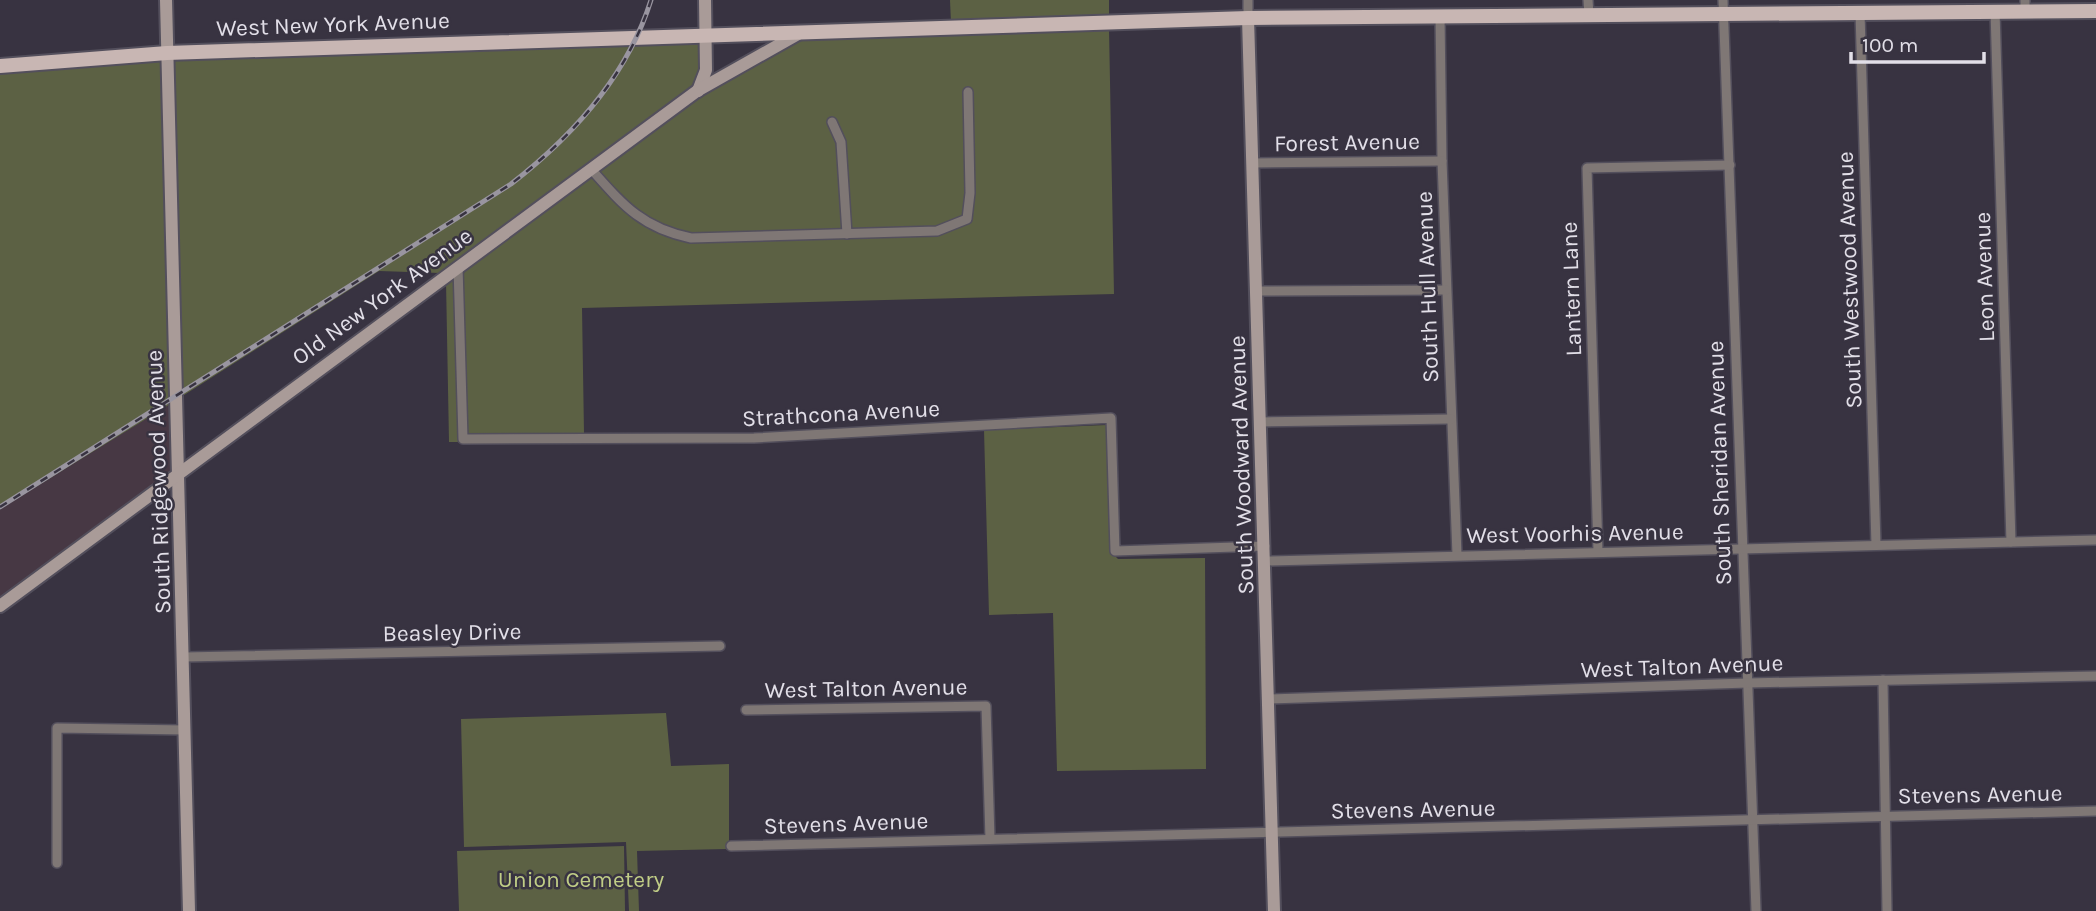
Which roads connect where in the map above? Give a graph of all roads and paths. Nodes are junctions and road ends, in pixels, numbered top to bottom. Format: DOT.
graph roads {
  1 [pos="166,0"];
  2 [pos="705,0"];
  3 [pos="1248,0"];
  4 [pos="2025,6"];
  5 [pos="1589,7"];
  6 [pos="1723,7"];
  7 [pos="1995,11"];
  8 [pos="2096,11"];
  9 [pos="1860,13"];
  10 [pos="1440,16"];
  11 [pos="1248,18"];
  12 [pos="798,34"];
  13 [pos="705,36"];
  14 [pos="167,52"];
  15 [pos="0,66"];
  16 [pos="697,91"];
  17 [pos="968,92"];
  18 [pos="832,122"];
  19 [pos="1442,161"];
  20 [pos="1253,163"];
  21 [pos="1730,165"];
  22 [pos="591,169"];
  23 [pos="847,234"];
  24 [pos="458,266"];
  25 [pos="1446,290"];
  26 [pos="1257,291"];
  27 [pos="1451,419"];
  28 [pos="1261,422"];
  29 [pos="179,471"];
  30 [pos="2096,540"];
  31 [pos="2011,542"];
  32 [pos="1876,545"];
  33 [pos="1265,546"];
  34 [pos="1741,548"];
  35 [pos="1598,552"];
  36 [pos="1457,555"];
  37 [pos="1266,561"];
  38 [pos="0,606"];
  39 [pos="720,646"];
  40 [pos="185,657"];
  41 [pos="2096,676"];
  42 [pos="1883,680"];
  43 [pos="1747,683"];
  44 [pos="1268,699"];
  45 [pos="746,710"];
  46 [pos="185,730"];
  47 [pos="2096,811"];
  48 [pos="1887,816"];
  49 [pos="1753,819"];
  50 [pos="1272,831"];
  51 [pos="990,839"];
  52 [pos="731,846"];
  53 [pos="57,863"];
  54 [pos="189,911"];
  55 [pos="1274,911"];
  56 [pos="1756,911"];
  57 [pos="1888,911"];
  1 -- 14 [label="street, South Ridgewood Avenue"];
  2 -- 13 [label="street"];
  3 -- 11 [label="street"];
  4 -- 7 [label="main road, West New York Avenue"];
  4 -- 8 [label="main road, West New York Avenue"];
  5 -- 6 [label="main road, West New York Avenue"];
  5 -- 10 [label="main road, West New York Avenue"];
  6 -- 9 [label="main road, West New York Avenue"];
  6 -- 21 [label="street, South Sheridan Avenue"];
  7 -- 9 [label="main road, West New York Avenue"];
  7 -- 31 [label="street, Leon Avenue"];
  9 -- 32 [label="street, South Westwood Avenue"];
  10 -- 11 [label="main road, West New York Avenue"];
  10 -- 19 [label="street, South Hull Avenue"];
  11 -- 12 [label="main road, West New York Avenue"];
  11 -- 20 [label="street, South Woodward Avenue"];
  12 -- 13 [label="main road, West New York Avenue"];
  12 -- 16 [label="street, Old New York Avenue"];
  13 -- 14 [label="main road, West New York Avenue"];
  13 -- 16 [label="street"];
  14 -- 15 [label="main road, West New York Avenue"];
  14 -- 29 [label="street, South Ridgewood Avenue"];
  16 -- 22 [label="street, Old New York Avenue"];
  17 -- 23 [label="street"];
  18 -- 23 [label="street"];
  19 -- 20 [label="street, Forest Avenue"];
  19 -- 25 [label="street, South Hull Avenue"];
  20 -- 26 [label="street, South Woodward Avenue"];
  21 -- 34 [label="street, South Sheridan Avenue"];
  21 -- 35 [label="street, Lantern Lane"];
  22 -- 23 [label="street"];
  22 -- 24 [label="street, Old New York Avenue"];
  24 -- 29 [label="street, Old New York Avenue"];
  24 -- 33 [label="street, Strathcona Avenue"];
  25 -- 26 [label="street"];
  25 -- 27 [label="street, South Hull Avenue"];
  26 -- 28 [label="street, South Woodward Avenue"];
  27 -- 28 [label="street"];
  27 -- 36 [label="street, South Hull Avenue"];
  28 -- 33 [label="street, South Woodward Avenue"];
  29 -- 38 [label="street, Old New York Avenue"];
  29 -- 40 [label="street, South Ridgewood Avenue"];
  30 -- 31 [label="street, West Voorhis Avenue"];
  31 -- 32 [label="street, West Voorhis Avenue"];
  32 -- 34 [label="street, West Voorhis Avenue"];
  33 -- 37 [label="street, South Woodward Avenue"];
  34 -- 35 [label="street, West Voorhis Avenue"];
  34 -- 43 [label="street, South Sheridan Avenue"];
  35 -- 36 [label="street, West Voorhis Avenue"];
  36 -- 37 [label="street, West Voorhis Avenue"];
  37 -- 44 [label="street, South Woodward Avenue"];
  39 -- 40 [label="street, Beasley Drive"];
  40 -- 46 [label="street, South Ridgewood Avenue"];
  41 -- 42 [label="street, West Talton Avenue"];
  42 -- 43 [label="street, West Talton Avenue"];
  42 -- 48 [label="street"];
  43 -- 44 [label="street, West Talton Avenue"];
  43 -- 49 [label="street, South Sheridan Avenue"];
  44 -- 50 [label="street, South Woodward Avenue"];
  45 -- 51 [label="street, West Talton Avenue"];
  46 -- 53 [label="street"];
  46 -- 54 [label="street, South Ridgewood Avenue"];
  47 -- 48 [label="street, Stevens Avenue"];
  48 -- 49 [label="street, Stevens Avenue"];
  48 -- 57 [label="street"];
  49 -- 50 [label="street, Stevens Avenue"];
  49 -- 56 [label="street, South Sheridan Avenue"];
  50 -- 51 [label="street, Stevens Avenue"];
  50 -- 55 [label="street, South Woodward Avenue"];
  51 -- 52 [label="street, Stevens Avenue"];
}
